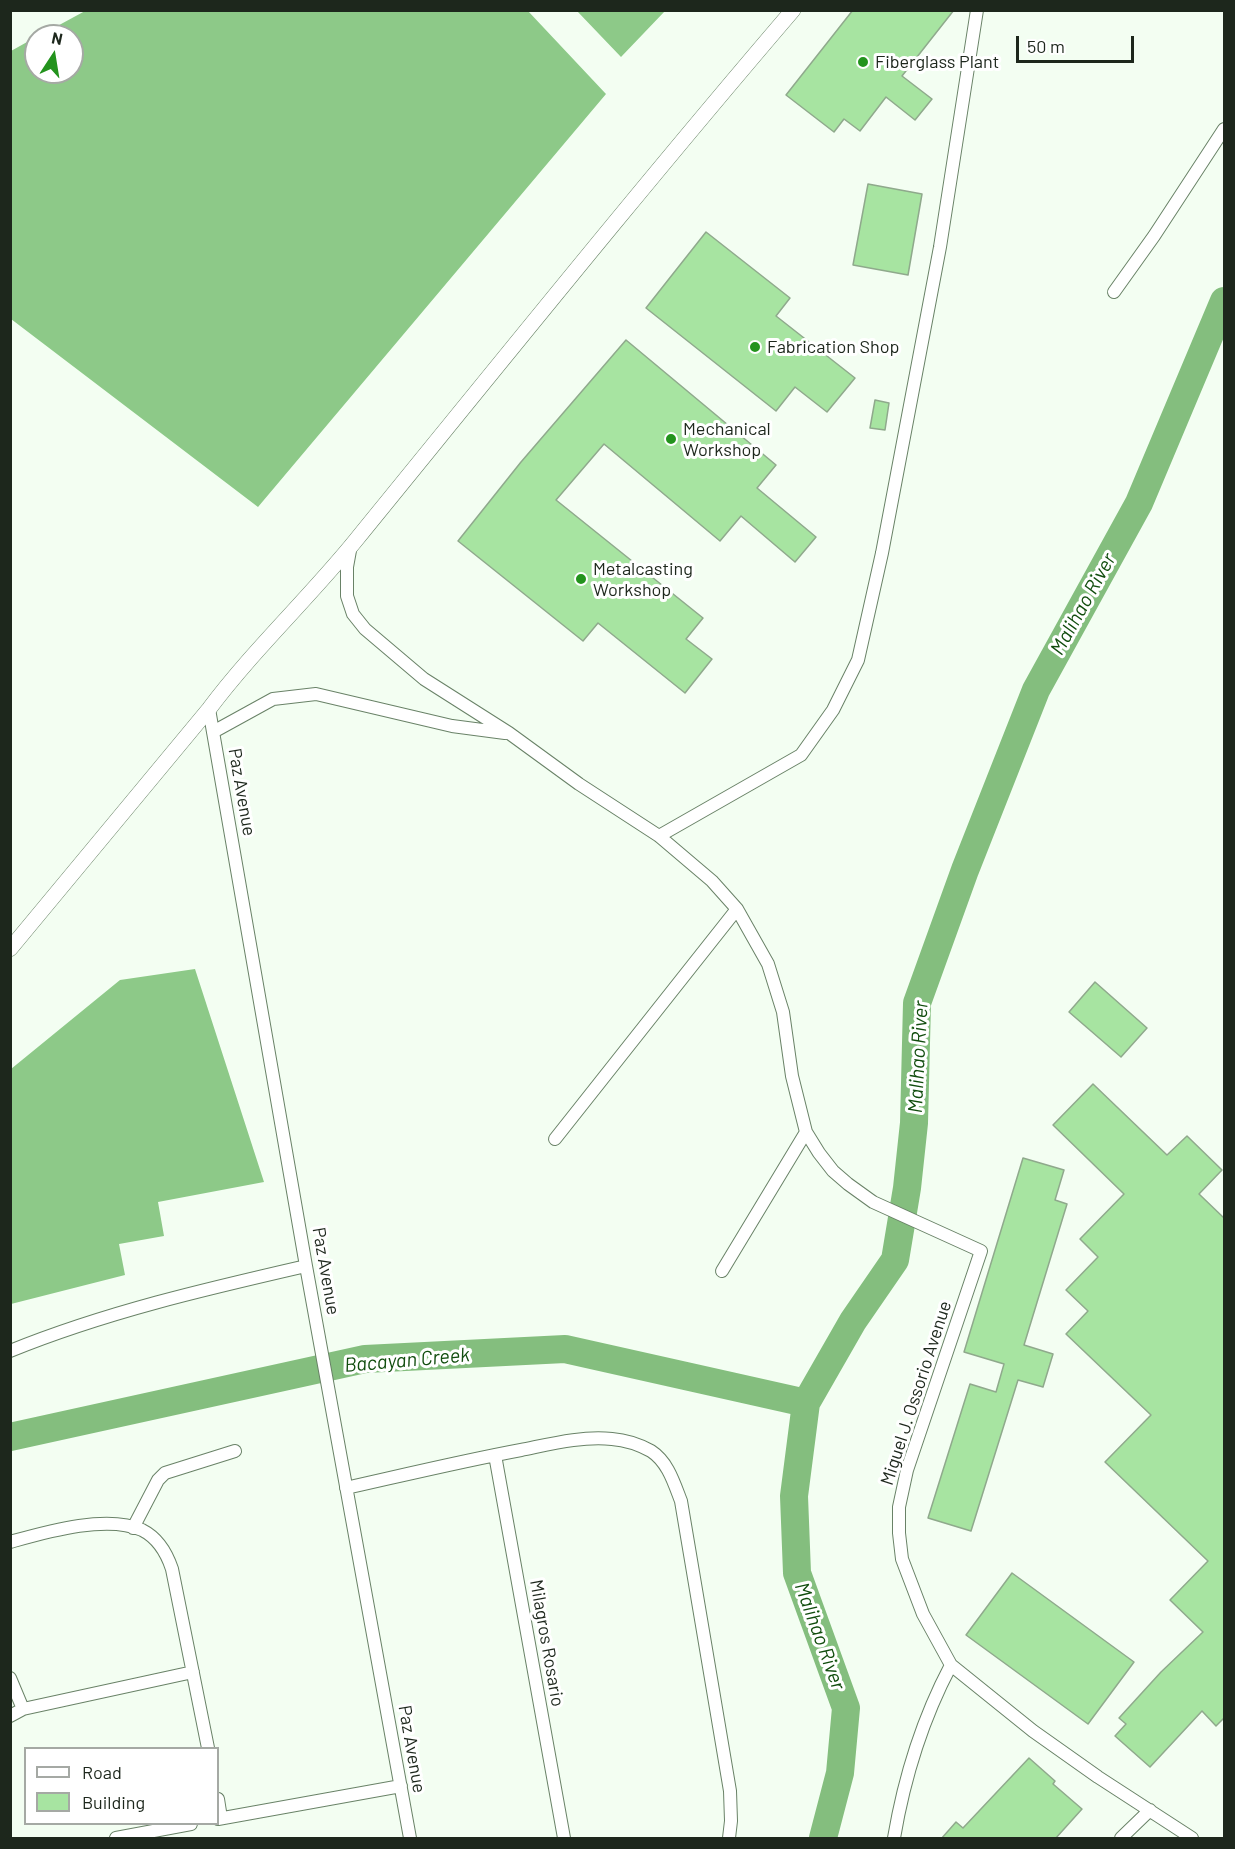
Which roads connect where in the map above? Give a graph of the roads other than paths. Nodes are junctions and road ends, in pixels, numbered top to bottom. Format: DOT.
graph roads {
  1 [pos="793,10"];
  2 [pos="977,10"];
  3 [pos="1224,129"];
  4 [pos="1114,292"];
  5 [pos="351,545"];
  6 [pos="209,709"];
  7 [pos="213,732"];
  8 [pos="509,733"];
  9 [pos="659,836"];
  10 [pos="737,909"];
  11 [pos="10,949"];
  12 [pos="807,1132"];
  13 [pos="555,1139"];
  14 [pos="306,1266"];
  15 [pos="722,1271"];
  16 [pos="10,1351"];
  17 [pos="235,1451"];
  18 [pos="495,1455"];
  19 [pos="346,1488"];
  20 [pos="133,1528"];
  21 [pos="10,1542"];
  22 [pos="951,1665"];
  23 [pos="193,1672"];
  24 [pos="10,1678"];
  25 [pos="23,1709"];
  26 [pos="10,1716"];
  27 [pos="208,1747"];
  28 [pos="401,1786"];
  29 [pos="1150,1810"];
  30 [pos="219,1818"];
  31 [pos="186,1825"];
  32 [pos="116,1839"];
  33 [pos="410,1839"];
  34 [pos="564,1839"];
  35 [pos="729,1839"];
  36 [pos="894,1839"];
  37 [pos="1121,1839"];
  38 [pos="1192,1839"];
  1 -- 5 [label="street"];
  2 -- 9 [label="street"];
  3 -- 4 [label="street"];
  5 -- 6 [label="street"];
  5 -- 8 [label="street"];
  6 -- 7 [label="street, Paz Avenue"];
  6 -- 11 [label="street"];
  7 -- 8 [label="street"];
  7 -- 14 [label="street, Paz Avenue"];
  8 -- 9 [label="street"];
  9 -- 10 [label="street"];
  10 -- 12 [label="street"];
  10 -- 13 [label="street"];
  12 -- 15 [label="street"];
  12 -- 22 [label="street, Miguel J. Ossorio Avenue"];
  14 -- 16 [label="street"];
  14 -- 19 [label="street, Paz Avenue"];
  17 -- 20 [label="street"];
  18 -- 19 [label="street"];
  18 -- 34 [label="street, Milagros Rosario"];
  18 -- 35 [label="street"];
  19 -- 28 [label="street, Paz Avenue"];
  20 -- 21 [label="street"];
  20 -- 23 [label="street"];
  22 -- 29 [label="street, Miguel J. Ossorio Avenue"];
  22 -- 36 [label="street"];
  23 -- 25 [label="street"];
  23 -- 27 [label="street"];
  24 -- 25 [label="street"];
  25 -- 26 [label="street"];
  28 -- 30 [label="street"];
  28 -- 33 [label="street, Paz Avenue"];
  29 -- 37 [label="street"];
  29 -- 38 [label="street, Miguel J. Ossorio Avenue"];
  31 -- 32 [label="street"];
}
